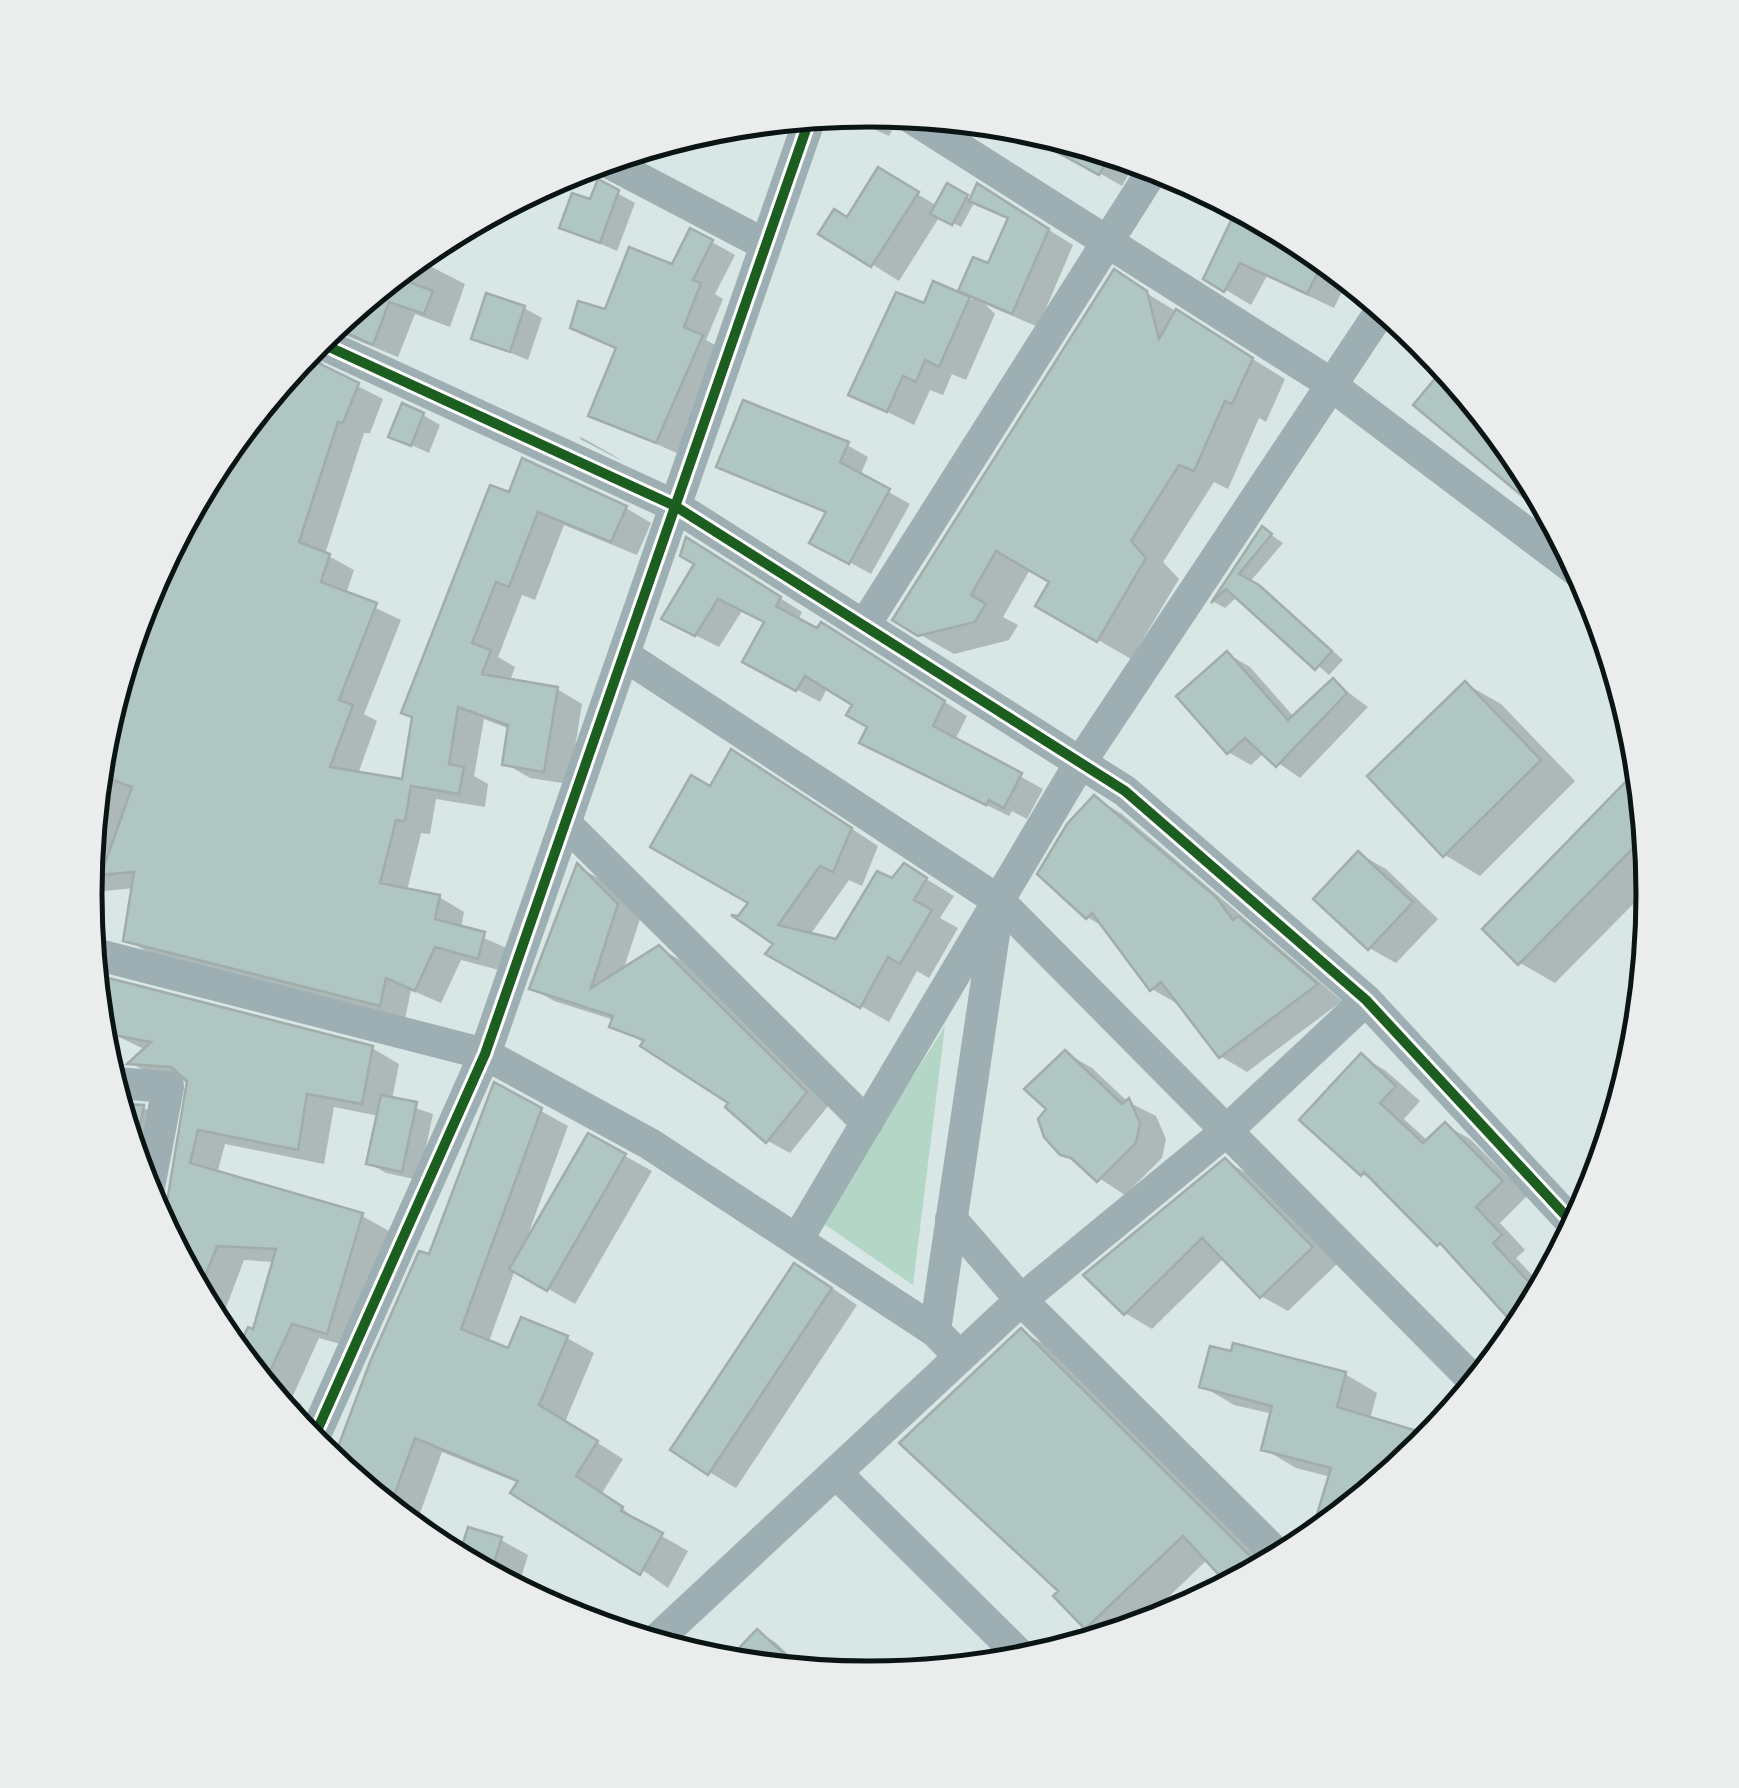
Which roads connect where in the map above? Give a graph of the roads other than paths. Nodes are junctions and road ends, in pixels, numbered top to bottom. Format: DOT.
graph roads {
  1 [pos="806,130"];
  2 [pos="931,130"];
  3 [pos="621,169"];
  4 [pos="1147,179"];
  5 [pos="1108,242"];
  6 [pos="766,245"];
  7 [pos="1376,318"];
  8 [pos="331,348"];
  9 [pos="1332,385"];
  10 [pos="675,506"];
  11 [pos="1558,556"];
  12 [pos="864,626"];
  13 [pos="624,656"];
  14 [pos="1080,763"];
  15 [pos="565,824"];
  16 [pos="999,900"];
  17 [pos="105,957"];
  18 [pos="1366,1000"];
  19 [pos="485,1054"];
  20 [pos="127,1085"];
  21 [pos="867,1123"];
  22 [pos="1224,1132"];
  23 [pos="153,1167"];
  24 [pos="1565,1216"];
  25 [pos="952,1219"];
  26 [pos="798,1240"];
  27 [pos="1021,1300"];
  28 [pos="935,1331"];
  29 [pos="960,1357"];
  30 [pos="1467,1374"];
  31 [pos="319,1427"];
  32 [pos="836,1473"];
  33 [pos="1270,1547"];
  34 [pos="664,1633"];
  35 [pos="1012,1647"];
  1 -- 6 [label="street"];
  2 -- 5 [label="street"];
  3 -- 6 [label="street"];
  4 -- 5 [label="street"];
  5 -- 9 [label="street"];
  5 -- 12 [label="street"];
  6 -- 10 [label="street"];
  7 -- 9 [label="street"];
  8 -- 10 [label="street"];
  9 -- 11 [label="street"];
  9 -- 14 [label="street"];
  10 -- 12 [label="street"];
  10 -- 13 [label="street"];
  12 -- 14 [label="street"];
  13 -- 15 [label="street"];
  13 -- 16 [label="street"];
  14 -- 16 [label="street"];
  14 -- 18 [label="street"];
  15 -- 19 [label="street"];
  15 -- 21 [label="street"];
  16 -- 21 [label="street"];
  16 -- 22 [label="street"];
  16 -- 25 [label="street"];
  17 -- 19 [label="street"];
  18 -- 22 [label="street"];
  18 -- 24 [label="street"];
  19 -- 26 [label="street"];
  19 -- 31 [label="street"];
  20 -- 23 [label="street"];
  21 -- 26 [label="street"];
  22 -- 27 [label="street"];
  22 -- 30 [label="street"];
  25 -- 27 [label="street"];
  25 -- 28 [label="street"];
  26 -- 28 [label="street"];
  27 -- 29 [label="street"];
  27 -- 33 [label="street"];
  28 -- 29 [label="street"];
  29 -- 32 [label="street"];
  32 -- 34 [label="street"];
  32 -- 35 [label="street"];
}
